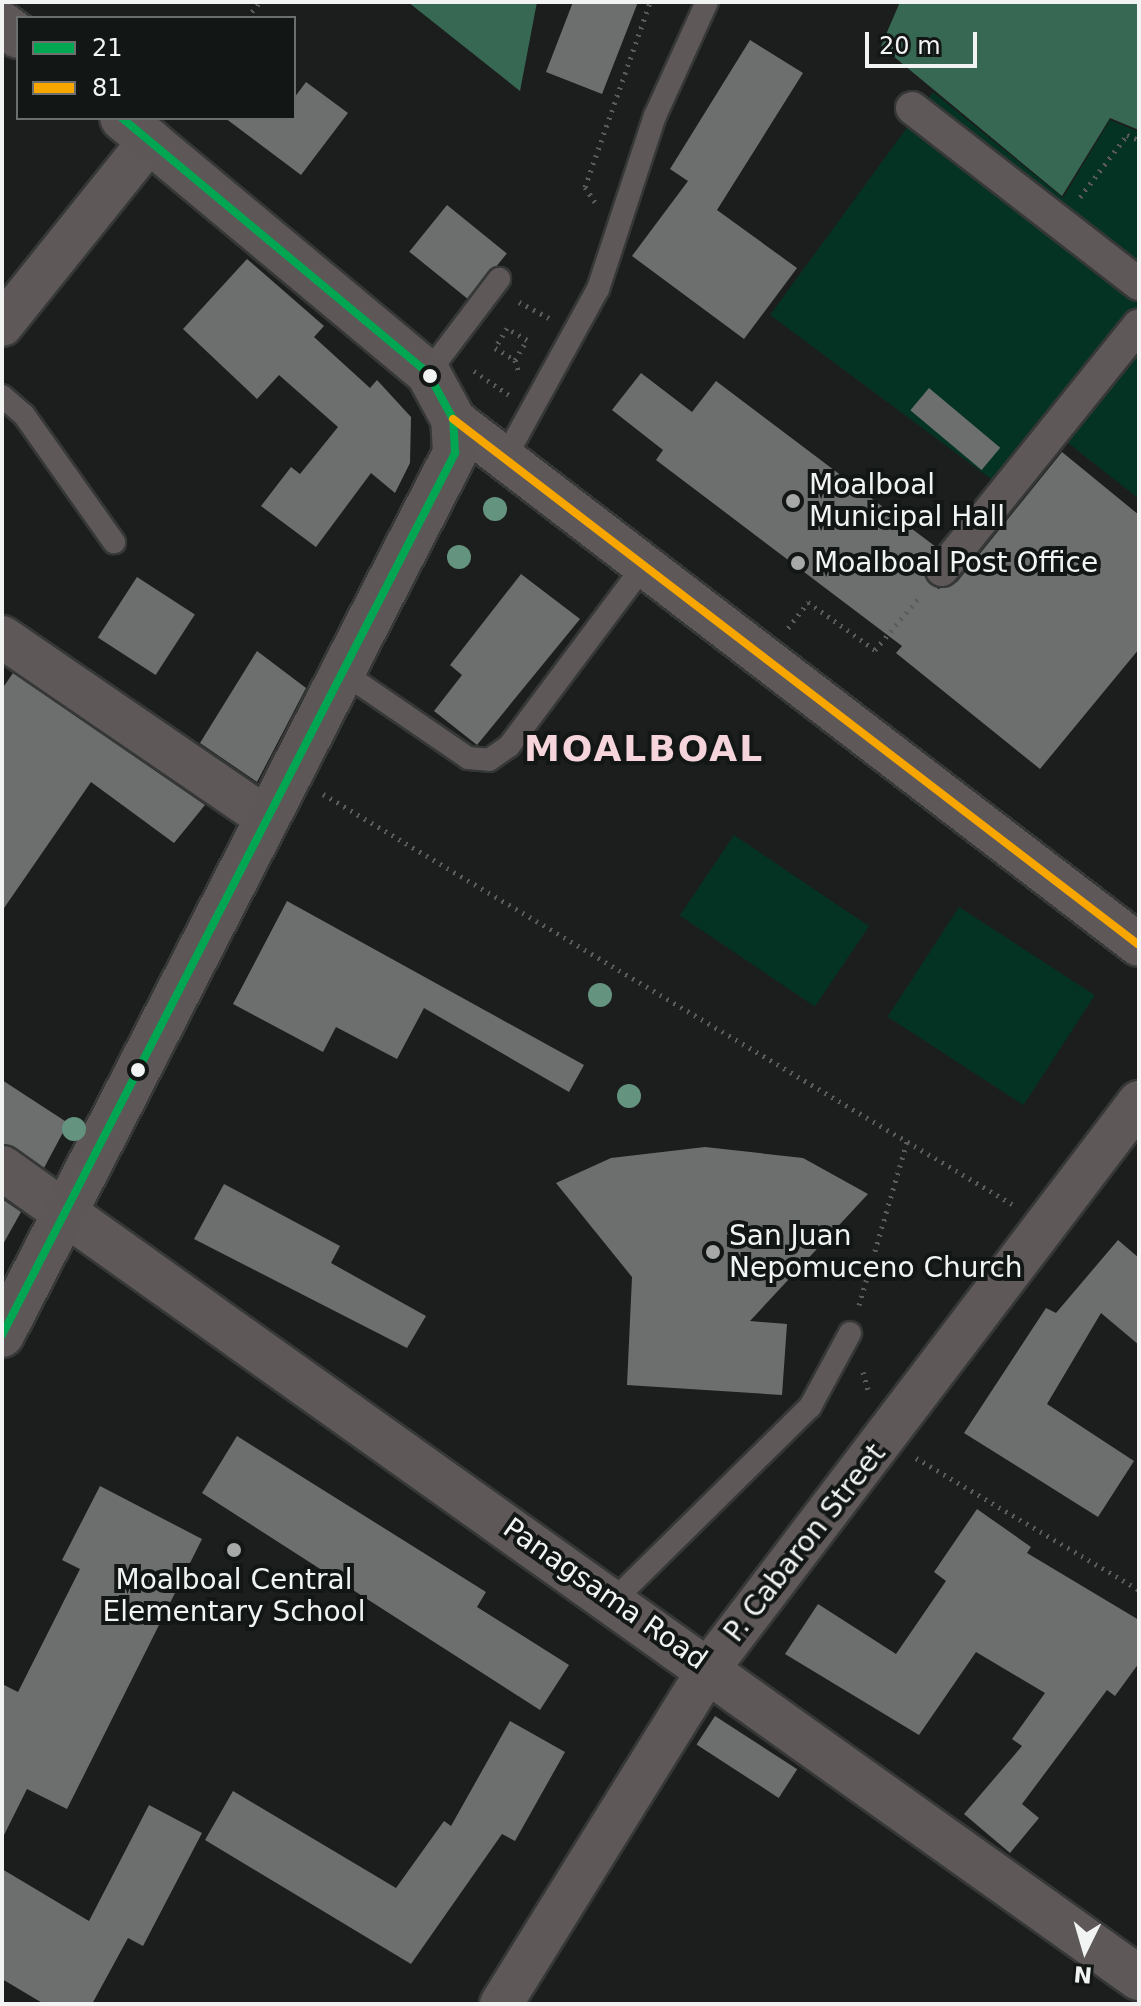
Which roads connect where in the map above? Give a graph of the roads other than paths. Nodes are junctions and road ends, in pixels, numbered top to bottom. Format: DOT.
graph roads {
  1 [pos="707,2"];
  2 [pos="912,108"];
  3 [pos="136,129"];
  4 [pos="499,279"];
  5 [pos="1139,284"];
  6 [pos="2,325"];
  7 [pos="1139,325"];
  8 [pos="446,369"];
  9 [pos="2,396"];
  10 [pos="453,419"];
  11 [pos="505,458"];
  12 [pos="114,542"];
  13 [pos="645,564"];
  14 [pos="942,570"];
  15 [pos="2,637"];
  16 [pos="341,671"];
  17 [pos="268,819"];
  18 [pos="1139,945"];
  19 [pos="1139,1102"];
  20 [pos="2,1168"];
  21 [pos="68,1213"];
  22 [pos="850,1333"];
  23 [pos="2,1335"];
  24 [pos="614,1600"];
  25 [pos="709,1668"];
  26 [pos="1139,1978"];
  27 [pos="501,2004"];
  1 -- 11 [label="lane"];
  2 -- 5 [label="street"];
  3 -- 6 [label="street"];
  3 -- 8 [label="highway"];
  4 -- 8 [label="lane"];
  7 -- 14 [label="street"];
  8 -- 10 [label="highway"];
  9 -- 12 [label="lane"];
  10 -- 11 [label="street"];
  10 -- 16 [label="highway"];
  11 -- 13 [label="street"];
  13 -- 16 [label="lane"];
  13 -- 18 [label="street"];
  15 -- 17 [label="street"];
  16 -- 17 [label="highway"];
  17 -- 21 [label="highway"];
  19 -- 25 [label="street, P. Cabaron Street"];
  20 -- 21 [label="street, Panagsama Road"];
  21 -- 23 [label="highway"];
  21 -- 24 [label="street, Panagsama Road"];
  22 -- 24 [label="lane"];
  24 -- 25 [label="street, Panagsama Road"];
  25 -- 26 [label="street, Panagsama Road"];
  25 -- 27 [label="street, P. Cabaron Street"];
}
